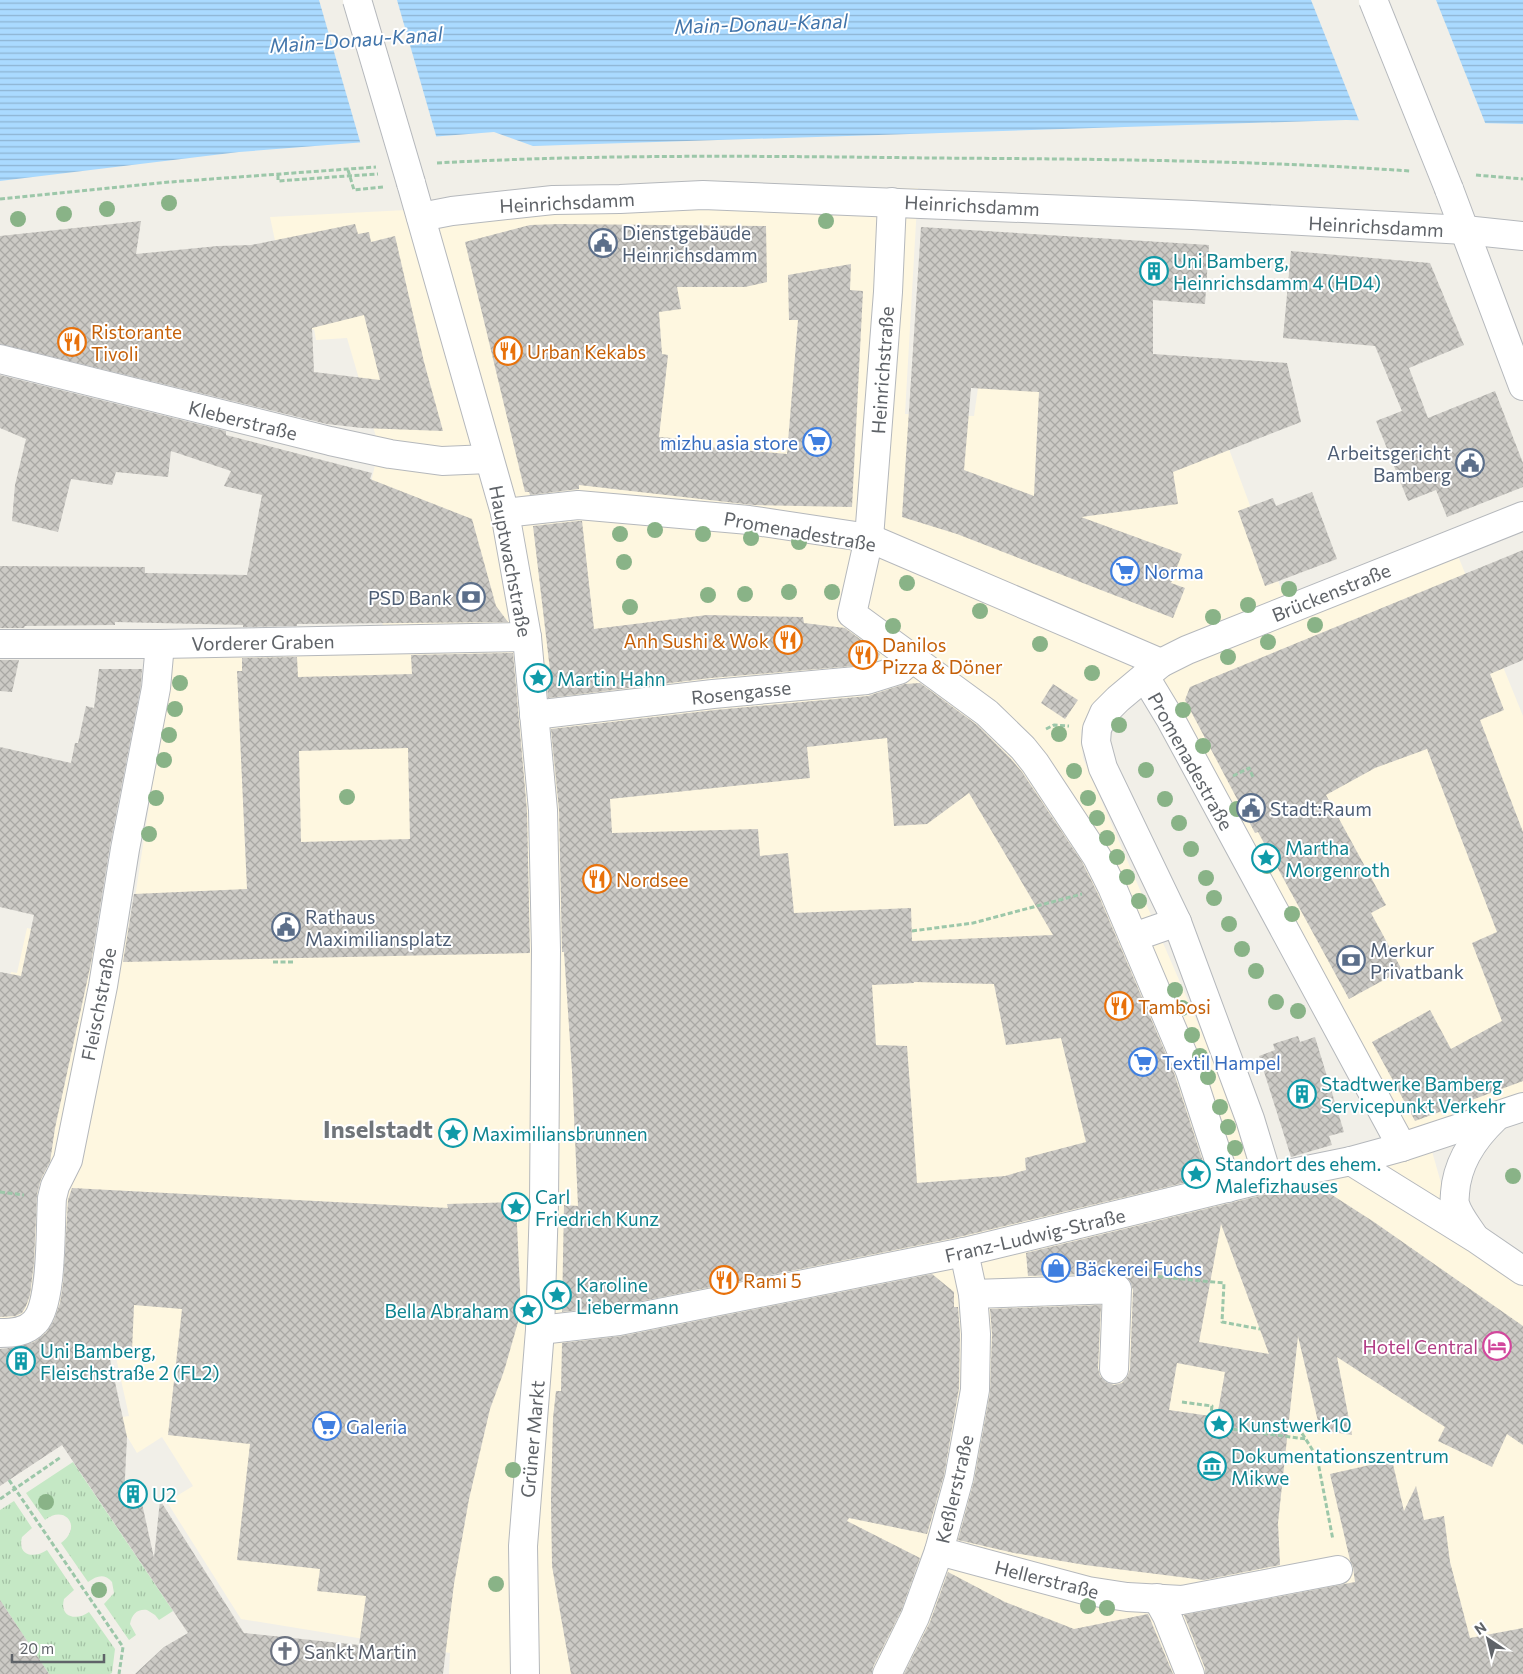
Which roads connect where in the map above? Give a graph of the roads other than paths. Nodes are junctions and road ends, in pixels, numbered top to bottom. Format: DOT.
graph roads {
  1 [pos="357,0"];
  2 [pos="1373,0"];
  3 [pos="892,202"];
  4 [pos="421,217"];
  5 [pos="1465,230"];
  6 [pos="1523,236"];
  7 [pos="0,359"];
  8 [pos="1523,386"];
  9 [pos="488,459"];
  10 [pos="505,513"];
  11 [pos="1523,516"];
  12 [pos="870,538"];
  13 [pos="527,636"];
  14 [pos="0,644"];
  15 [pos="160,644"];
  16 [pos="912,659"];
  17 [pos="1150,665"];
  18 [pos="534,715"];
  19 [pos="1146,858"];
  20 [pos="1109,880"];
  21 [pos="1177,922"];
  22 [pos="1134,937"];
  23 [pos="1207,1004"];
  24 [pos="1167,1017"];
  25 [pos="1237,1084"];
  26 [pos="1197,1095"];
  27 [pos="1523,1107"];
  28 [pos="1496,1117"];
  29 [pos="1402,1147"];
  30 [pos="1351,1161"];
  31 [pos="1268,1178"];
  32 [pos="1228,1188"];
  33 [pos="544,1204"];
  34 [pos="1475,1238"];
  35 [pos="964,1252"];
  36 [pos="1523,1272"];
  37 [pos="973,1294"];
  38 [pos="540,1330"];
  39 [pos="0,1333"];
  40 [pos="1114,1369"];
  41 [pos="939,1551"];
  42 [pos="1338,1570"];
  43 [pos="1157,1598"];
  44 [pos="525,1674"];
  45 [pos="887,1674"];
  46 [pos="1190,1674"];
  1 -- 4 [label="street, Hauptwachstraße, bridge"];
  2 -- 5 [label="street, bridge"];
  3 -- 4 [label="street, Heinrichsdamm"];
  3 -- 5 [label="street, Heinrichsdamm"];
  3 -- 12 [label="street, Heinrichstraße"];
  4 -- 9 [label="street, Hauptwachstraße"];
  5 -- 6 [label="street, Heinrichsdamm"];
  5 -- 8 [label="street"];
  7 -- 9 [label="street, Kleberstraße"];
  9 -- 10 [label="street, Hauptwachstraße"];
  10 -- 12 [label="street, Promenadestraße"];
  10 -- 13 [label="street, Hauptwachstraße"];
  11 -- 17 [label="street, Brückenstraße"];
  12 -- 16 [label="street, Heinrichstraße"];
  12 -- 17 [label="street, Promenadestraße"];
  13 -- 15 [label="street, Vorderer Graben"];
  13 -- 18 [label="street, Hauptwachstraße"];
  14 -- 15 [label="street, Vorderer Graben"];
  15 -- 39 [label="street, Fleischstraße"];
  16 -- 18 [label="street, Rosengasse"];
  16 -- 20 [label="street"];
  17 -- 19 [label="street, Promenadestraße"];
  17 -- 29 [label="street, Promenadestraße"];
  18 -- 33 [label="street, Hauptwachstraße"];
  19 -- 20 [label="street"];
  19 -- 21 [label="street"];
  20 -- 22 [label="street"];
  21 -- 22 [label="street"];
  21 -- 23 [label="street"];
  22 -- 24 [label="street"];
  23 -- 24 [label="street"];
  23 -- 25 [label="street"];
  24 -- 26 [label="street"];
  25 -- 26 [label="street"];
  25 -- 31 [label="street"];
  26 -- 32 [label="street"];
  27 -- 28 [label="street, Franz-Ludwig-Straße"];
  28 -- 29 [label="street, Franz-Ludwig-Straße"];
  28 -- 34 [label="street"];
  29 -- 30 [label="street, Franz-Ludwig-Straße"];
  30 -- 31 [label="street, Franz-Ludwig-Straße"];
  30 -- 34 [label="street"];
  31 -- 32 [label="street, Franz-Ludwig-Straße"];
  32 -- 35 [label="street, Franz-Ludwig-Straße"];
  33 -- 38 [label="street, Grüner Markt"];
  34 -- 36 [label="street"];
  35 -- 37 [label="street, Keßlerstraße"];
  35 -- 38 [label="street, Franz-Ludwig-Straße"];
  37 -- 40 [label="street"];
  37 -- 41 [label="street, Keßlerstraße"];
  38 -- 44 [label="street, Grüner Markt"];
  41 -- 43 [label="street, Hellerstraße"];
  41 -- 45 [label="street, Keßlerstraße"];
  42 -- 43 [label="street, Hellerstraße"];
  43 -- 46 [label="street"];
}
